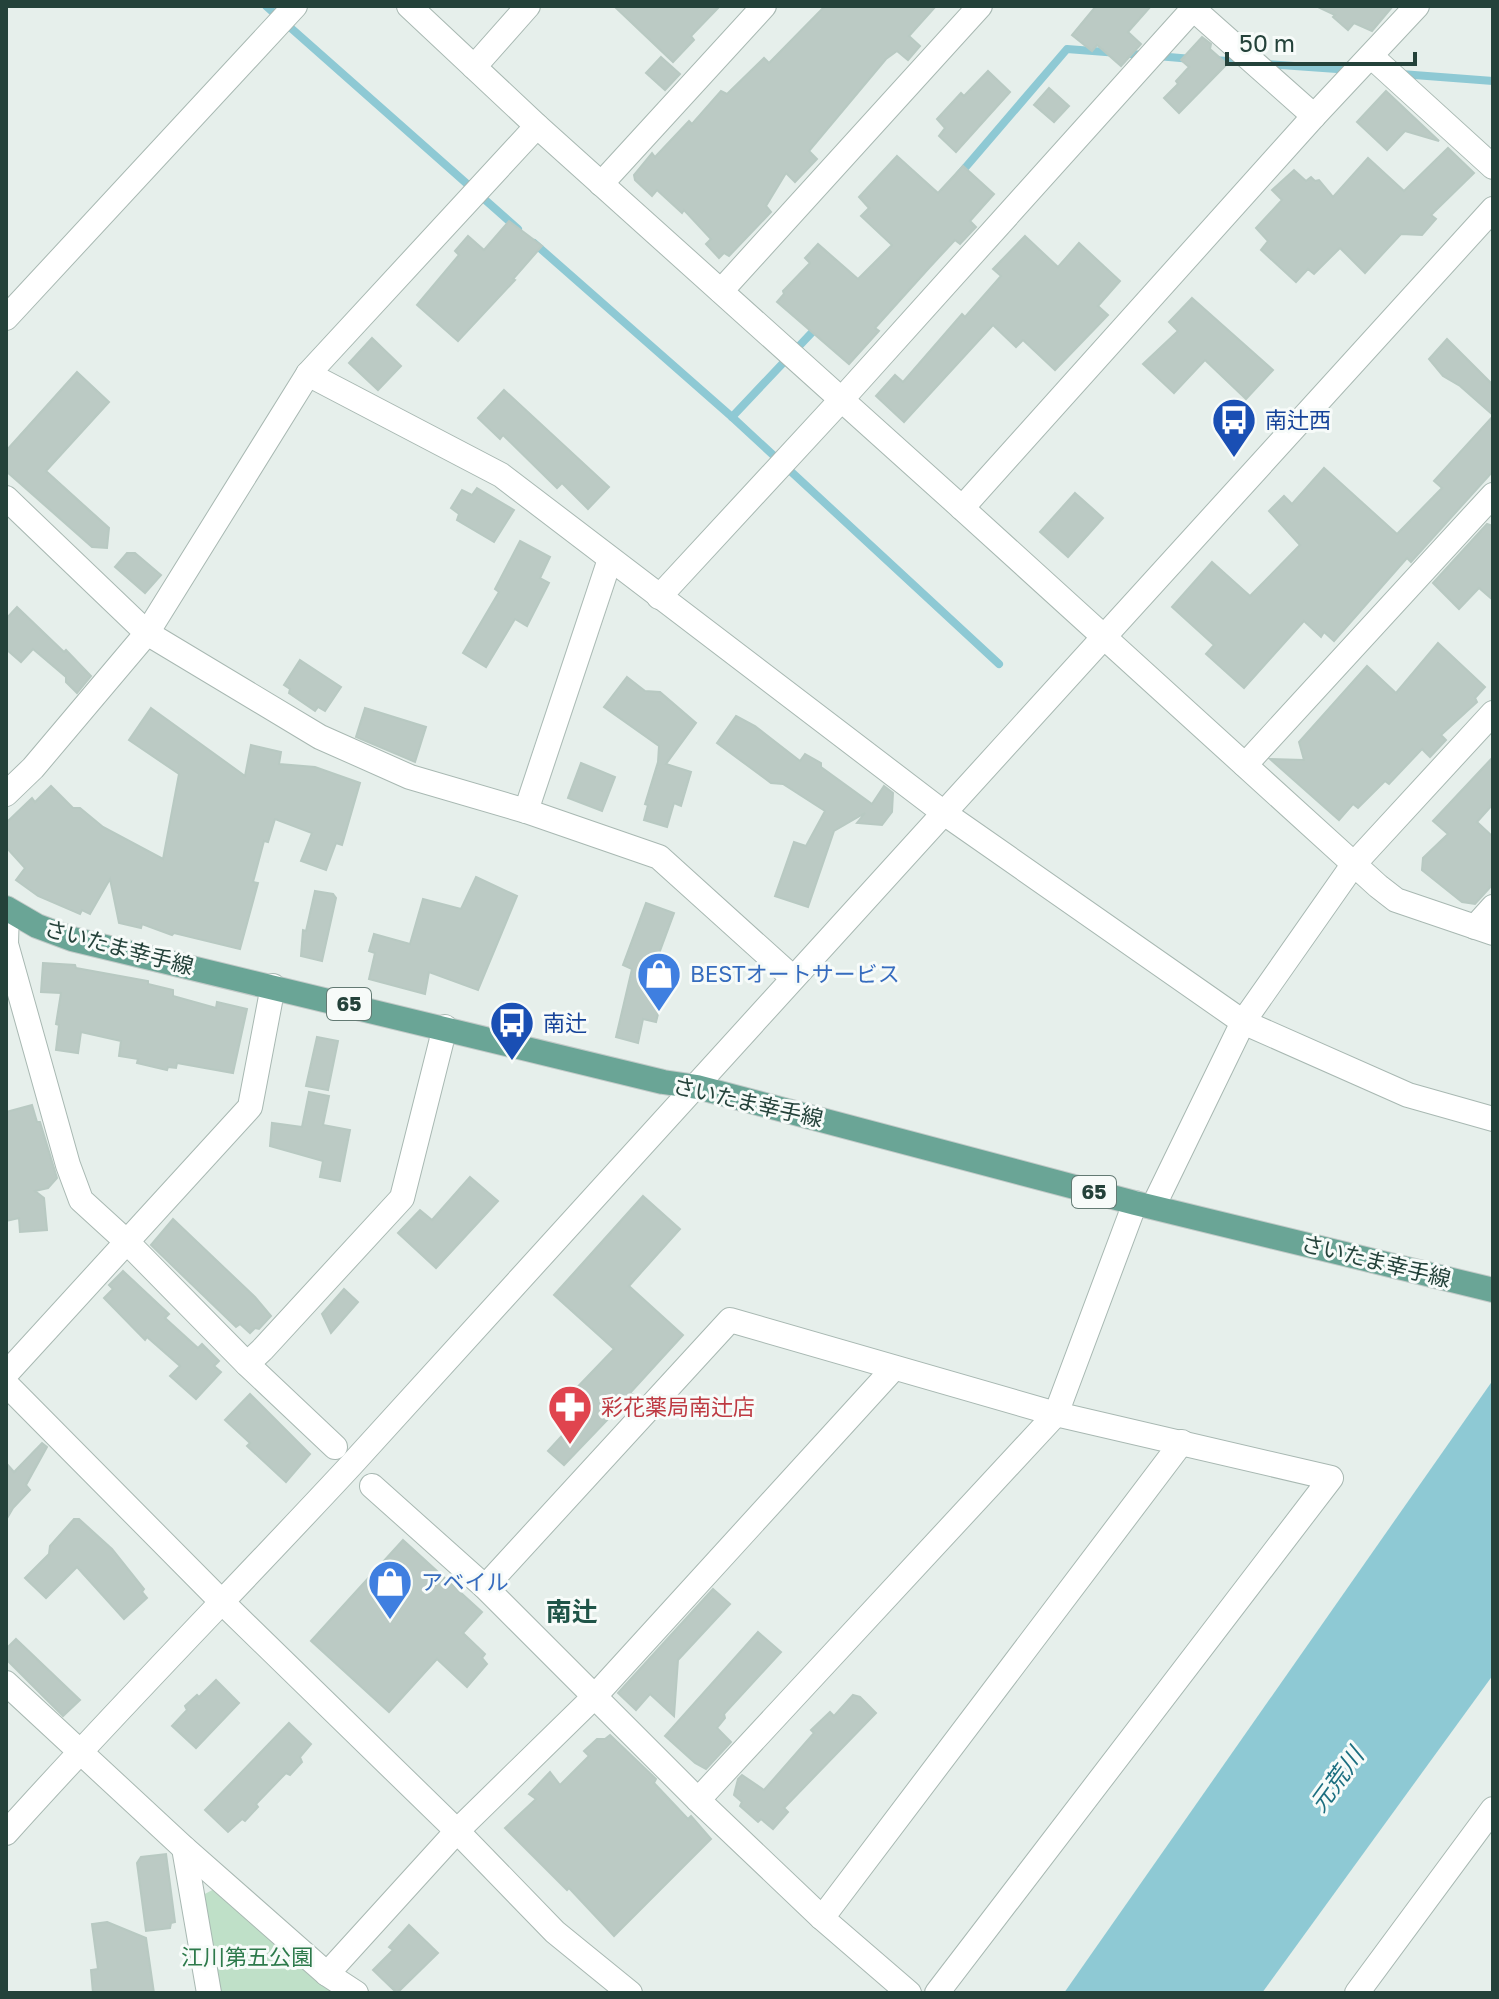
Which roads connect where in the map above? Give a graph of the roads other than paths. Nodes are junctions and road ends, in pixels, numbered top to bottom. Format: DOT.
graph roads {
  1 [pos="295,6"];
  2 [pos="409,6"];
  3 [pos="528,6"];
  4 [pos="764,6"];
  5 [pos="980,6"];
  6 [pos="1417,6"];
  7 [pos="1192,7"];
  8 [pos="1371,56"];
  9 [pos="474,67"];
  10 [pos="1314,116"];
  11 [pos="537,126"];
  12 [pos="1493,167"];
  13 [pos="601,184"];
  14 [pos="1493,209"];
  15 [pos="721,291"];
  16 [pos="6,318"];
  17 [pos="308,374"];
  18 [pos="842,399"];
  19 [pos="1493,495"];
  20 [pos="6,498"];
  21 [pos="962,508"];
  22 [pos="610,559"];
  23 [pos="659,597"];
  24 [pos="147,633"];
  25 [pos="1105,637"];
  26 [pos="1493,713"];
  27 [pos="1245,765"];
  28 [pos="6,794"];
  29 [pos="526,811"];
  30 [pos="944,813"];
  31 [pos="1353,865"];
  32 [pos="1493,907"];
  33 [pos="7,908"];
  34 [pos="1484,930"];
  35 [pos="793,978"];
  36 [pos="273,986"];
  37 [pos="1243,1022"];
  38 [pos="445,1027"];
  39 [pos="697,1087"];
  40 [pos="1493,1119"];
  41 [pos="1144,1205"];
  42 [pos="127,1242"];
  43 [pos="1493,1290"];
  44 [pos="247,1364"];
  45 [pos="894,1368"];
  46 [pos="6,1374"];
  47 [pos="6,1384"];
  48 [pos="1056,1414"];
  49 [pos="1182,1442"];
  50 [pos="335,1447"];
  51 [pos="372,1486"];
  52 [pos="485,1587"];
  53 [pos="223,1603"];
  54 [pos="6,1683"];
  55 [pos="594,1697"];
  56 [pos="80,1750"];
  57 [pos="698,1800"];
  58 [pos="1493,1809"];
  59 [pos="457,1831"];
  60 [pos="6,1833"];
  61 [pos="184,1848"];
  62 [pos="822,1918"];
  63 [pos="327,1974"];
  64 [pos="209,1993"];
  65 [pos="356,1993"];
  66 [pos="630,1993"];
  67 [pos="909,1993"];
  68 [pos="937,1993"];
  69 [pos="1357,1993"];
  1 -- 16 [label="street"];
  2 -- 9 [label="street"];
  3 -- 9 [label="street"];
  4 -- 13 [label="street"];
  5 -- 15 [label="street"];
  6 -- 8 [label="street"];
  7 -- 10 [label="street"];
  7 -- 18 [label="street"];
  8 -- 10 [label="street"];
  8 -- 12 [label="street"];
  9 -- 11 [label="street"];
  10 -- 21 [label="street"];
  11 -- 13 [label="street"];
  11 -- 17 [label="street"];
  13 -- 15 [label="street"];
  14 -- 25 [label="street"];
  15 -- 18 [label="street"];
  17 -- 22 [label="street"];
  17 -- 24 [label="street"];
  18 -- 21 [label="street"];
  18 -- 23 [label="street"];
  19 -- 27 [label="street"];
  20 -- 24 [label="street"];
  21 -- 25 [label="street"];
  22 -- 23 [label="street"];
  22 -- 29 [label="street"];
  23 -- 30 [label="street"];
  24 -- 28 [label="street"];
  24 -- 29 [label="street"];
  25 -- 27 [label="street"];
  25 -- 30 [label="street"];
  26 -- 31 [label="street"];
  27 -- 31 [label="street"];
  29 -- 35 [label="street"];
  30 -- 35 [label="street"];
  30 -- 37 [label="street"];
  31 -- 34 [label="street"];
  31 -- 37 [label="street"];
  32 -- 34 [label="street"];
  33 -- 36 [label="main road, さいたま幸手線 / 65"];
  33 -- 42 [label="street"];
  35 -- 39 [label="street"];
  36 -- 38 [label="main road, さいたま幸手線 / 65"];
  36 -- 42 [label="street"];
  37 -- 40 [label="street"];
  37 -- 41 [label="street"];
  38 -- 39 [label="main road, さいたま幸手線 / 65"];
  38 -- 44 [label="street"];
  39 -- 41 [label="main road, さいたま幸手線 / 65"];
  39 -- 53 [label="street"];
  41 -- 43 [label="main road, さいたま幸手線 / 65"];
  41 -- 48 [label="street"];
  42 -- 44 [label="street"];
  42 -- 46 [label="street"];
  44 -- 50 [label="street"];
  45 -- 48 [label="street"];
  45 -- 52 [label="street"];
  45 -- 55 [label="street"];
  47 -- 53 [label="street"];
  48 -- 49 [label="street"];
  48 -- 57 [label="street"];
  49 -- 62 [label="street"];
  49 -- 68 [label="street"];
  51 -- 52 [label="street"];
  52 -- 55 [label="street"];
  53 -- 56 [label="street"];
  53 -- 59 [label="street"];
  54 -- 56 [label="street"];
  55 -- 57 [label="street"];
  55 -- 59 [label="street"];
  56 -- 60 [label="street"];
  56 -- 61 [label="street"];
  57 -- 62 [label="street"];
  58 -- 69 [label="street"];
  59 -- 63 [label="street"];
  59 -- 66 [label="street"];
  61 -- 63 [label="street"];
  61 -- 64 [label="street"];
  62 -- 67 [label="street"];
  63 -- 65 [label="street"];
}
